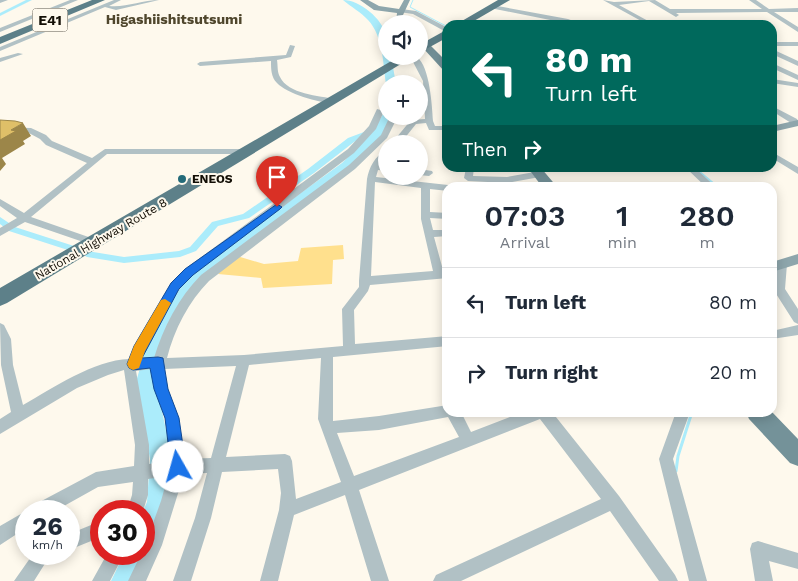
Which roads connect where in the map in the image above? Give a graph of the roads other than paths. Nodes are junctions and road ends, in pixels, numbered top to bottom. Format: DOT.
graph roads {
  1 [pos="5,0"];
  2 [pos="75,0"];
  3 [pos="92,0"];
  4 [pos="118,0"];
  5 [pos="156,0"];
  6 [pos="363,0"];
  7 [pos="408,0"];
  8 [pos="506,0"];
  9 [pos="606,0"];
  10 [pos="649,0"];
  11 [pos="752,0"];
  12 [pos="0,1"];
  13 [pos="101,3"];
  14 [pos="613,4"];
  15 [pos="492,7"];
  16 [pos="768,10"];
  17 [pos="798,10"];
  18 [pos="401,11"];
  19 [pos="669,11"];
  20 [pos="37,14"];
  21 [pos="400,15"];
  22 [pos="46,16"];
  23 [pos="64,20"];
  24 [pos="469,20"];
  25 [pos="563,20"];
  26 [pos="643,20"];
  27 [pos="686,20"];
  28 [pos="442,28"];
  29 [pos="0,30"];
  30 [pos="798,30"];
  31 [pos="442,33"];
  32 [pos="0,37"];
  33 [pos="0,41"];
  34 [pos="428,42"];
  35 [pos="777,44"];
  36 [pos="798,44"];
  37 [pos="292,46"];
  38 [pos="0,49"];
  39 [pos="777,50"];
  40 [pos="798,50"];
  41 [pos="428,52"];
  42 [pos="777,53"];
  43 [pos="20,54"];
  44 [pos="0,60"];
  45 [pos="274,60"];
  46 [pos="200,64"];
  47 [pos="442,64"];
  48 [pos="393,65"];
  49 [pos="418,65"];
  50 [pos="777,65"];
  51 [pos="798,65"];
  52 [pos="777,68"];
  53 [pos="798,78"];
  54 [pos="777,82"];
  55 [pos="798,85"];
  56 [pos="333,101"];
  57 [pos="777,111"];
  58 [pos="378,116"];
  59 [pos="0,121"];
  60 [pos="429,121"];
  61 [pos="796,122"];
  62 [pos="390,125"];
  63 [pos="0,128"];
  64 [pos="442,128"];
  65 [pos="777,128"];
  66 [pos="403,135"];
  67 [pos="105,152"];
  68 [pos="210,152"];
  69 [pos="245,153"];
  70 [pos="82,157"];
  71 [pos="777,157"];
  72 [pos="93,162"];
  73 [pos="378,162"];
  74 [pos="224,166"];
  75 [pos="374,167"];
  76 [pos="378,167"];
  77 [pos="798,171"];
  78 [pos="469,172"];
  79 [pos="534,172"];
  80 [pos="538,172"];
  81 [pos="694,172"];
  82 [pos="370,179"];
  83 [pos="546,182"];
  84 [pos="705,182"];
  85 [pos="426,186"];
  86 [pos="442,187"];
  87 [pos="0,202"];
  88 [pos="426,215"];
  89 [pos="442,216"];
  90 [pos="24,218"];
  91 [pos="7,229"];
  92 [pos="442,233"];
  93 [pos="429,234"];
  94 [pos="96,243"];
  95 [pos="788,264"];
  96 [pos="442,272"];
  97 [pos="442,275"];
  98 [pos="365,281"];
  99 [pos="0,298"];
  100 [pos="798,319"];
  101 [pos="0,328"];
  102 [pos="798,330"];
  103 [pos="777,335"];
  104 [pos="442,342"];
  105 [pos="350,351"];
  106 [pos="326,354"];
  107 [pos="244,360"];
  108 [pos="156,362"];
  109 [pos="136,364"];
  110 [pos="442,413"];
  111 [pos="19,415"];
  112 [pos="456,417"];
  113 [pos="529,417"];
  114 [pos="546,417"];
  115 [pos="681,417"];
  116 [pos="762,417"];
  117 [pos="0,427"];
  118 [pos="330,428"];
  119 [pos="468,440"];
  120 [pos="798,455"];
  121 [pos="218,464"];
  122 [pos="175,467"];
  123 [pos="145,471"];
  124 [pos="350,485"];
  125 [pos="60,500"];
  126 [pos="138,500"];
  127 [pos="613,502"];
  128 [pos="287,510"];
  129 [pos="15,525"];
  130 [pos="0,537"];
  131 [pos="798,561"];
  132 [pos="35,565"];
  133 [pos="110,565"];
  134 [pos="23,581"];
  135 [pos="101,581"];
  136 [pos="137,581"];
  137 [pos="182,581"];
  138 [pos="269,581"];
  139 [pos="380,581"];
  140 [pos="442,581"];
  141 [pos="670,581"];
  142 [pos="698,581"];
  143 [pos="764,581"];
  1 -- 12 [label="street"];
  2 -- 20 [label="street"];
  3 -- 32 [label="highway, E41"];
  4 -- 13 [label="street"];
  5 -- 13 [label="street"];
  6 -- 18 [label="street"];
  7 -- 18 [label="street"];
  8 -- 15 [label="highway"];
  9 -- 14 [label="street"];
  10 -- 14 [label="street"];
  10 -- 19 [label="street"];
  11 -- 16 [label="street"];
  13 -- 23 [label="street"];
  13 -- 33 [label="highway, E41"];
  14 -- 26 [label="street"];
  15 -- 24 [label="highway"];
  15 -- 25 [label="street"];
  16 -- 17 [label="street"];
  16 -- 19 [label="street"];
  16 -- 30 [label="street"];
  18 -- 21 [label="street"];
  18 -- 28 [label="street"];
  19 -- 27 [label="street"];
  20 -- 22 [label="street"];
  20 -- 29 [label="street"];
  23 -- 38 [label="street"];
  31 -- 34 [label="highway"];
  35 -- 36 [label="street"];
  37 -- 45 [label="street"];
  39 -- 40 [label="street"];
  41 -- 47 [label="main road"];
  42 -- 51 [label="street"];
  43 -- 44 [label="street"];
  45 -- 46 [label="street"];
  45 -- 56 [label="street"];
  48 -- 56 [label="highway, National Highway Route 8"];
  49 -- 60 [label="street"];
  50 -- 51 [label="street"];
  52 -- 53 [label="street"];
  54 -- 55 [label="street"];
  56 -- 69 [label="highway, National Highway Route 8"];
  57 -- 61 [label="street"];
  58 -- 109 [label="street"];
  59 -- 63 [label="street"];
  60 -- 64 [label="street"];
  60 -- 66 [label="street"];
  61 -- 65 [label="street"];
  62 -- 108 [label="street"];
  63 -- 70 [label="street"];
  67 -- 68 [label="street"];
  67 -- 70 [label="street"];
  67 -- 72 [label="street"];
  68 -- 69 [label="street"];
  68 -- 74 [label="street"];
  69 -- 74 [label="highway, National Highway Route 8"];
  70 -- 72 [label="street"];
  71 -- 77 [label="street"];
  72 -- 90 [label="street"];
  73 -- 75 [label="street"];
  74 -- 94 [label="highway, National Highway Route 8"];
  75 -- 76 [label="street"];
  75 -- 82 [label="street"];
  78 -- 79 [label="street"];
  80 -- 83 [label="main road"];
  81 -- 84 [label="street"];
  82 -- 85 [label="street"];
  82 -- 98 [label="street"];
  85 -- 86 [label="street"];
  85 -- 88 [label="street"];
  87 -- 90 [label="street"];
  88 -- 89 [label="street"];
  88 -- 93 [label="street"];
  90 -- 91 [label="street"];
  90 -- 94 [label="street"];
  92 -- 93 [label="street"];
  93 -- 96 [label="street"];
  94 -- 99 [label="highway, National Highway Route 8"];
  95 -- 100 [label="street"];
  97 -- 98 [label="street"];
  98 -- 105 [label="street"];
  101 -- 111 [label="street"];
  102 -- 103 [label="street"];
  104 -- 105 [label="street"];
  105 -- 106 [label="street"];
  106 -- 107 [label="street"];
  106 -- 118 [label="street"];
  107 -- 108 [label="street"];
  107 -- 121 [label="street"];
  108 -- 109 [label="street"];
  108 -- 122 [label="street"];
  109 -- 111 [label="street"];
  109 -- 123 [label="street"];
  110 -- 118 [label="street"];
  111 -- 117 [label="street"];
  112 -- 119 [label="street"];
  113 -- 119 [label="street"];
  114 -- 127 [label="street"];
  115 -- 142 [label="street"];
  116 -- 120 [label="main road"];
  118 -- 124 [label="street"];
  119 -- 124 [label="street"];
  121 -- 122 [label="street"];
  121 -- 128 [label="street"];
  121 -- 137 [label="street"];
  122 -- 123 [label="street"];
  122 -- 136 [label="street"];
  123 -- 125 [label="street"];
  123 -- 126 [label="street"];
  124 -- 128 [label="street"];
  124 -- 139 [label="street"];
  127 -- 140 [label="street"];
  127 -- 141 [label="street"];
  128 -- 138 [label="street"];
  129 -- 130 [label="street"];
  131 -- 143 [label="street"];
  132 -- 134 [label="street"];
  133 -- 135 [label="street"];
}
